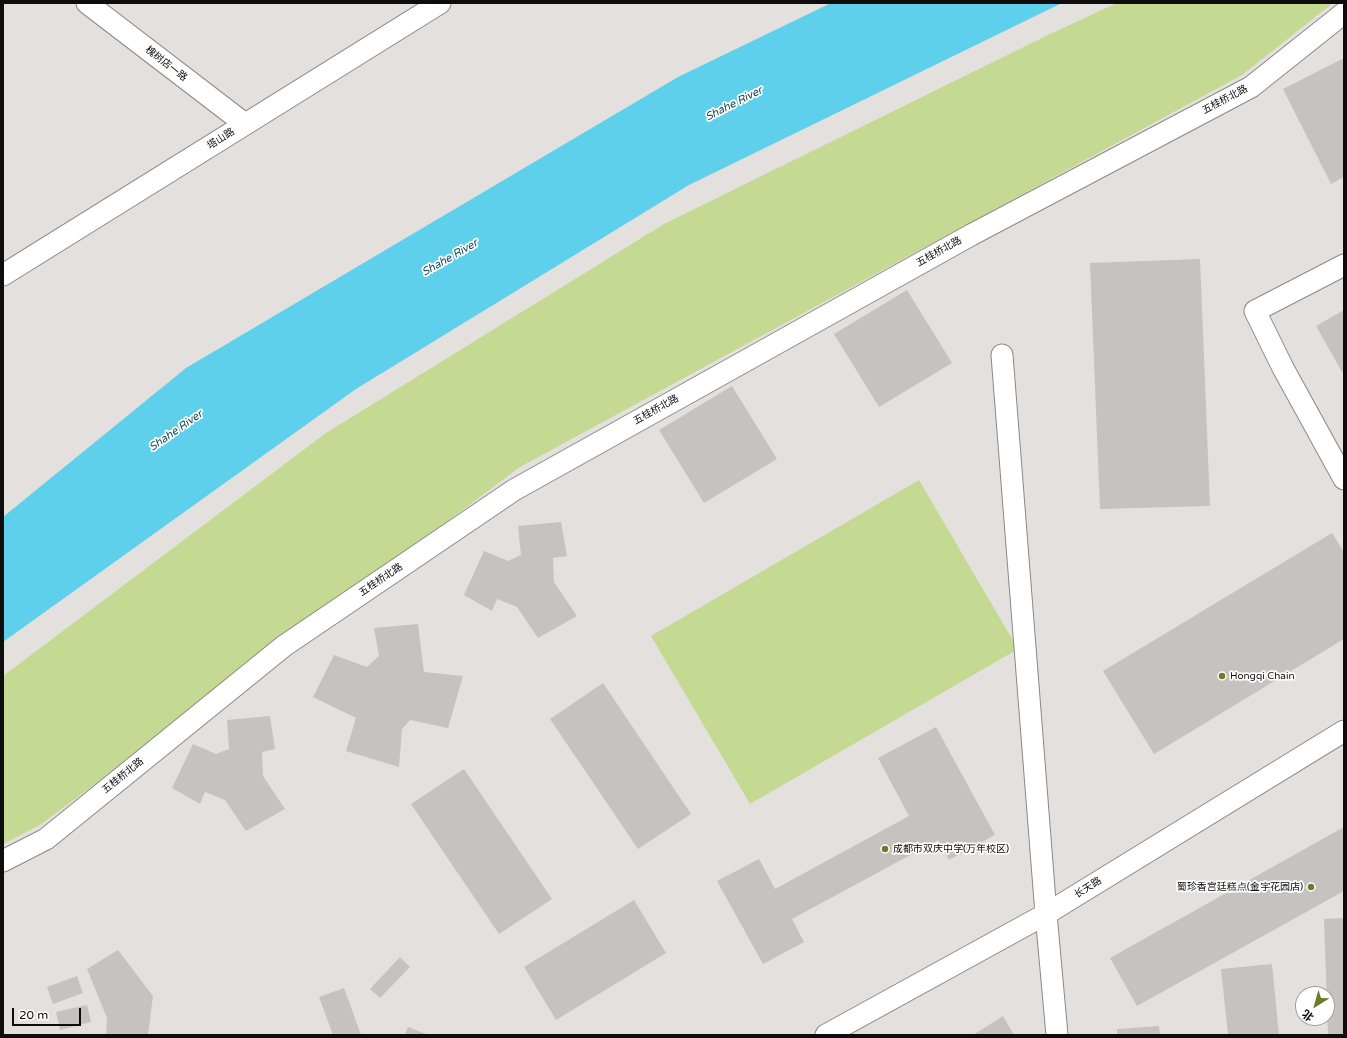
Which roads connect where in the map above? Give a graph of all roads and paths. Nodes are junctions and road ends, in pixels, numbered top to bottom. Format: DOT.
graph roads {
  1 [pos="87,3"];
  2 [pos="440,3"];
  3 [pos="1344,13"];
  4 [pos="245,124"];
  5 [pos="1344,264"];
  6 [pos="3,275"];
  7 [pos="1002,355"];
  8 [pos="1344,479"];
  9 [pos="1344,731"];
  10 [pos="3,861"];
  11 [pos="1046,914"];
  12 [pos="826,1035"];
  13 [pos="1058,1035"];
  1 -- 4 [label="street, 槐树店一路"];
  2 -- 4 [label="street, 塔山路"];
  3 -- 10 [label="street, 五桂桥北路"];
  4 -- 6 [label="street, 塔山路"];
  5 -- 8 [label="street"];
  7 -- 11 [label="street"];
  9 -- 11 [label="street, 长天路"];
  11 -- 12 [label="street, 长天路"];
  11 -- 13 [label="street"];
}
